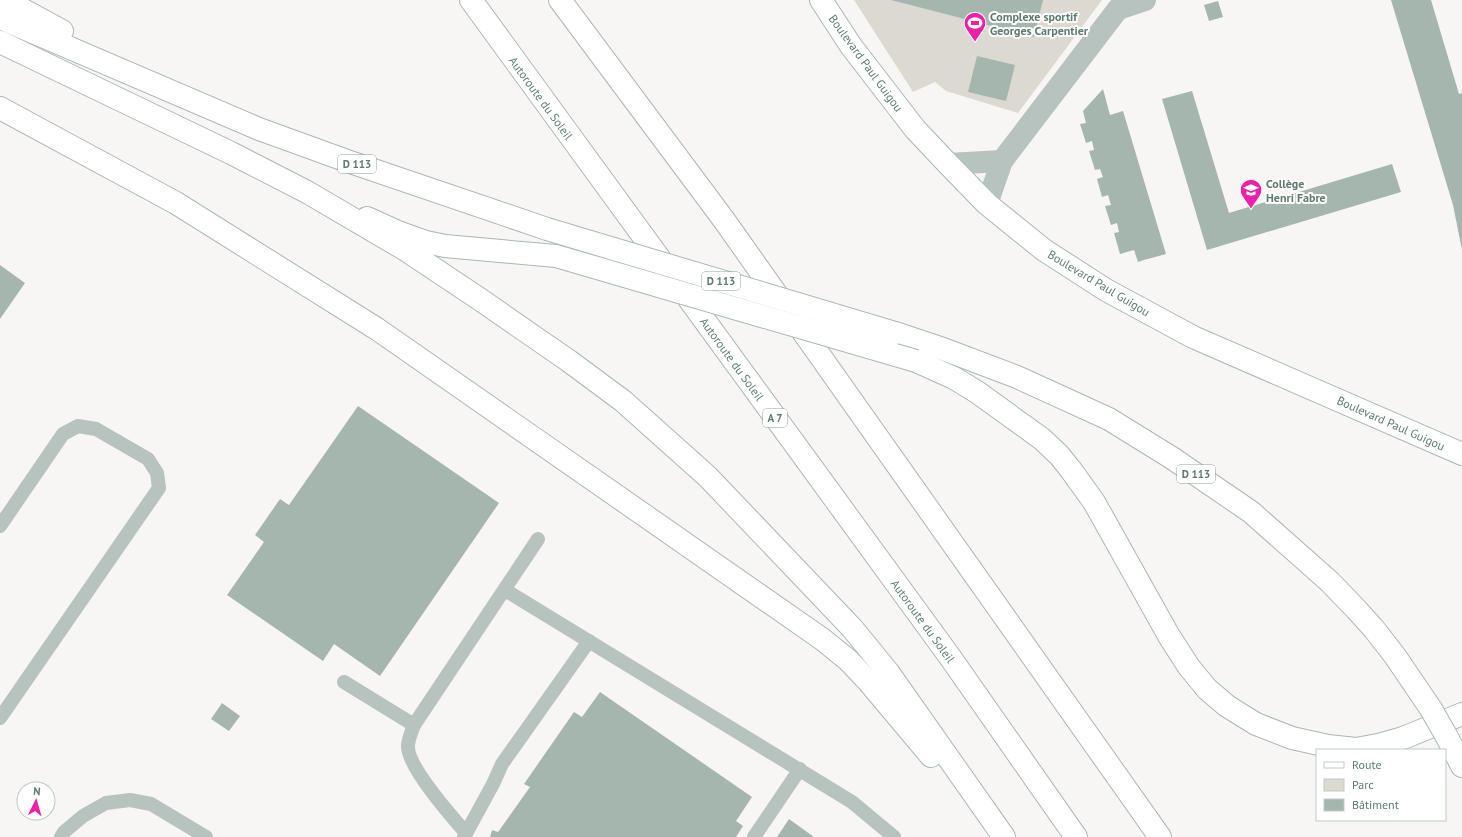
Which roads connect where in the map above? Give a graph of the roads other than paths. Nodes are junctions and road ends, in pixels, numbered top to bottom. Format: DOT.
graph roads {
  1 [pos="5,0"];
  2 [pos="471,0"];
  3 [pos="560,0"];
  4 [pos="821,0"];
  5 [pos="1145,0"];
  6 [pos="0,18"];
  7 [pos="0,42"];
  8 [pos="170,91"];
  9 [pos="0,108"];
  10 [pos="1002,161"];
  11 [pos="948,164"];
  12 [pos="307,192"];
  13 [pos="987,204"];
  14 [pos="1462,454"];
  15 [pos="0,526"];
  16 [pos="538,539"];
  17 [pos="505,590"];
  18 [pos="589,641"];
  19 [pos="344,682"];
  20 [pos="1462,714"];
  21 [pos="0,718"];
  22 [pos="414,725"];
  23 [pos="1462,766"];
  24 [pos="800,769"];
  25 [pos="465,835"];
  26 [pos="61,837"];
  27 [pos="206,837"];
  28 [pos="754,837"];
  29 [pos="894,837"];
  30 [pos="998,837"];
  31 [pos="1004,837"];
  32 [pos="1076,837"];
  33 [pos="1160,837"];
  1 -- 8 [label="main road"];
  2 -- 32 [label="main road, Autoroute du Soleil / A 7"];
  3 -- 33 [label="main road"];
  4 -- 11 [label="main road, Boulevard Paul Guigou"];
  5 -- 10 [label="street"];
  6 -- 8 [label="main road, D 113"];
  7 -- 12 [label="main road"];
  8 -- 23 [label="main road, D 113, bridge"];
  9 -- 30 [label="main road"];
  10 -- 11 [label="street"];
  10 -- 13 [label="street"];
  11 -- 13 [label="main road, Boulevard Paul Guigou"];
  12 -- 20 [label="main road, bridge"];
  12 -- 31 [label="main road"];
  13 -- 14 [label="main road, Boulevard Paul Guigou"];
  15 -- 21 [label="lane"];
  16 -- 17 [label="lane"];
  17 -- 18 [label="lane"];
  17 -- 22 [label="lane"];
  18 -- 24 [label="lane"];
  18 -- 25 [label="lane"];
  19 -- 22 [label="lane"];
  22 -- 25 [label="lane"];
  24 -- 28 [label="lane"];
  24 -- 29 [label="lane"];
  26 -- 27 [label="lane"];
}
